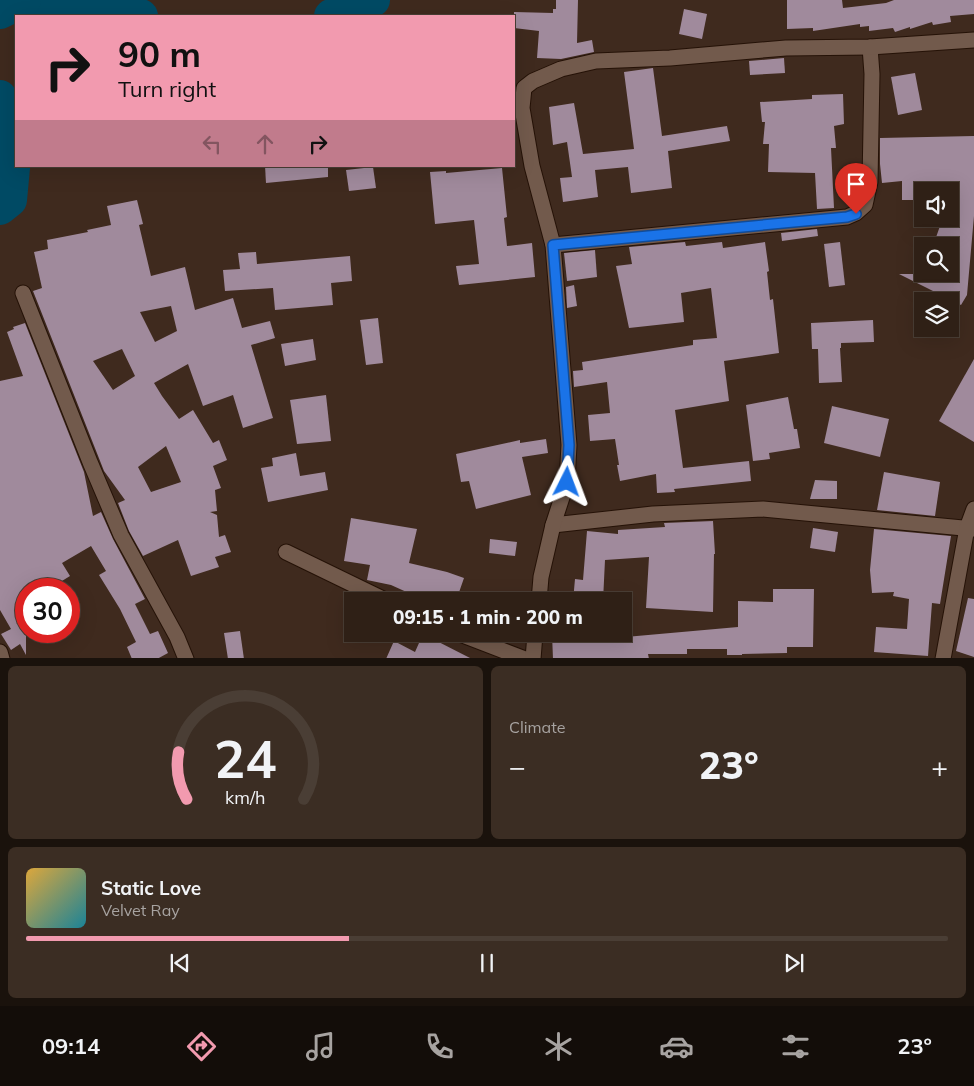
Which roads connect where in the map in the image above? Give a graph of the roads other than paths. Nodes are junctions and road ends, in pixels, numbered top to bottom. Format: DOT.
graph roads {
  1 [pos="974,40"];
  2 [pos="870,47"];
  3 [pos="519,89"];
  4 [pos="553,245"];
  5 [pos="23,293"];
  6 [pos="974,509"];
  7 [pos="553,525"];
  8 [pos="971,528"];
  9 [pos="286,552"];
  10 [pos="368,592"];
  11 [pos="539,592"];
  12 [pos="482,642"];
  13 [pos="534,642"];
  14 [pos="0,652"];
  15 [pos="2,658"];
  16 [pos="186,658"];
  17 [pos="525,658"];
  18 [pos="533,658"];
  19 [pos="943,658"];
  1 -- 2 [label="street"];
  2 -- 3 [label="street"];
  2 -- 4 [label="street"];
  3 -- 4 [label="street"];
  4 -- 7 [label="street"];
  5 -- 16 [label="street"];
  6 -- 8 [label="street"];
  7 -- 8 [label="street"];
  7 -- 11 [label="street"];
  8 -- 19 [label="street"];
  9 -- 10 [label="street"];
  12 -- 17 [label="street"];
  13 -- 18 [label="street"];
  14 -- 15 [label="street"];
}
